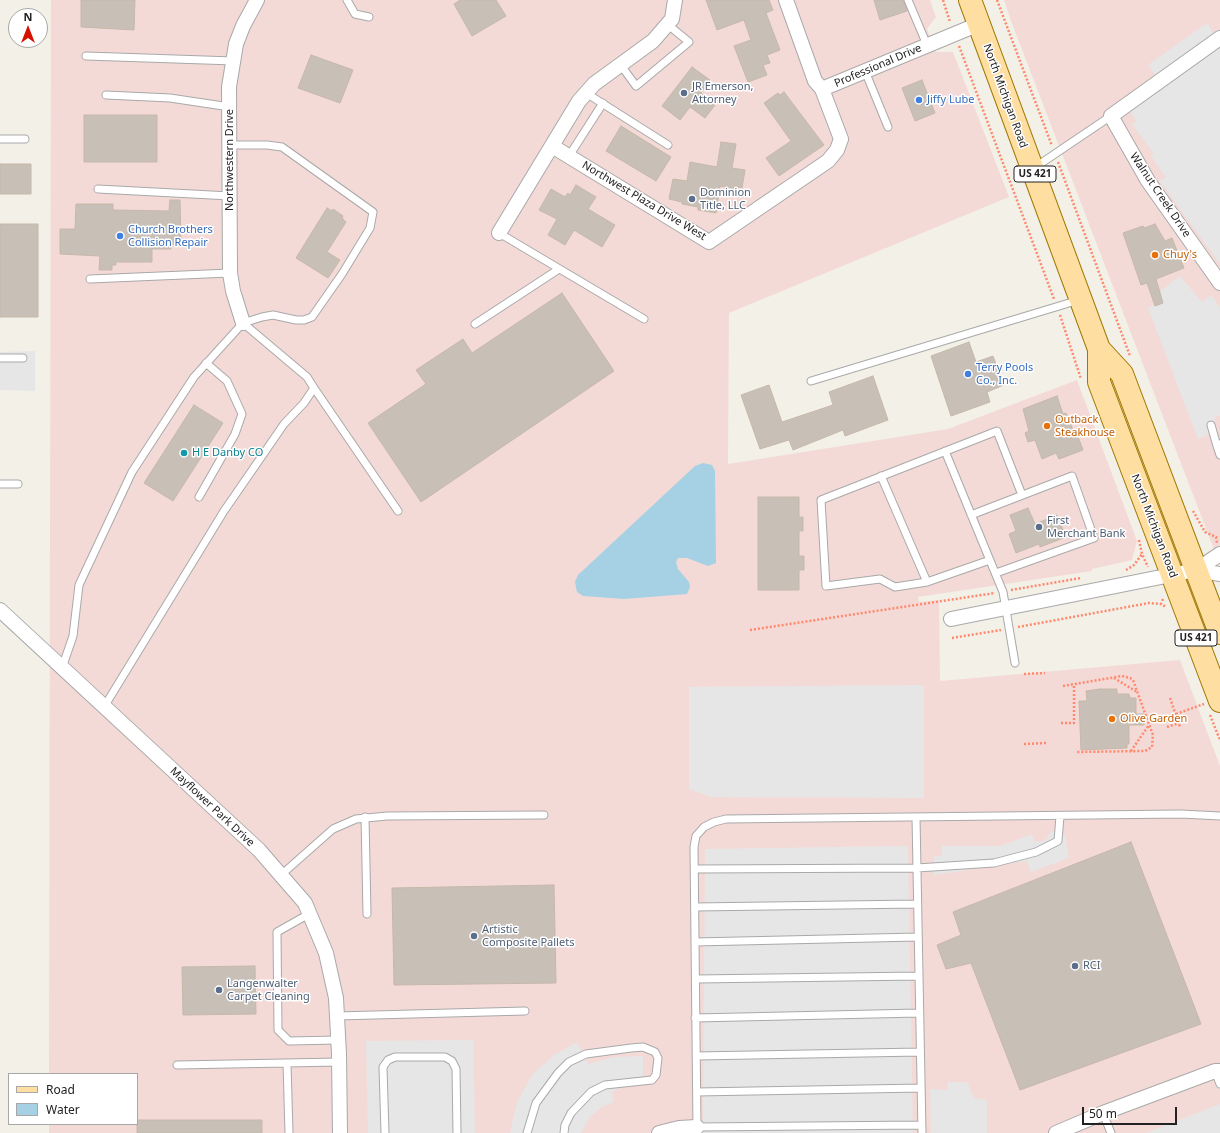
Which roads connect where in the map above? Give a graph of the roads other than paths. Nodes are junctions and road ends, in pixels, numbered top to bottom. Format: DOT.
graph roads {
  1 [pos="257,0"];
  2 [pos="347,0"];
  3 [pos="675,0"];
  4 [pos="786,0"];
  5 [pos="908,0"];
  6 [pos="970,0"];
  7 [pos="369,17"];
  8 [pos="667,24"];
  9 [pos="979,24"];
  10 [pos="1220,38"];
  11 [pos="928,46"];
  12 [pos="86,56"];
  13 [pos="234,61"];
  14 [pos="620,64"];
  15 [pos="865,71"];
  16 [pos="822,89"];
  17 [pos="586,93"];
  18 [pos="106,95"];
  19 [pos="603,103"];
  20 [pos="230,107"];
  21 [pos="1111,116"];
  22 [pos="888,127"];
  23 [pos="0,139"];
  24 [pos="25,139"];
  25 [pos="230,145"];
  26 [pos="668,145"];
  27 [pos="552,146"];
  28 [pos="569,156"];
  29 [pos="1032,169"];
  30 [pos="98,190"];
  31 [pos="230,196"];
  32 [pos="499,233"];
  33 [pos="559,269"];
  34 [pos="230,273"];
  35 [pos="90,279"];
  36 [pos="1220,283"];
  37 [pos="1081,299"];
  38 [pos="644,319"];
  39 [pos="243,323"];
  40 [pos="475,324"];
  41 [pos="1100,349"];
  42 [pos="0,358"];
  43 [pos="23,358"];
  44 [pos="206,363"];
  45 [pos="811,381"];
  46 [pos="314,388"];
  47 [pos="1211,425"];
  48 [pos="1219,445"];
  49 [pos="945,451"];
  50 [pos="1220,455"];
  51 [pos="882,476"];
  52 [pos="0,484"];
  53 [pos="18,484"];
  54 [pos="1022,495"];
  55 [pos="200,497"];
  56 [pos="398,511"];
  57 [pos="971,515"];
  58 [pos="1219,555"];
  59 [pos="990,560"];
  60 [pos="1196,570"];
  61 [pos="996,573"];
  62 [pos="1220,574"];
  63 [pos="1163,577"];
  64 [pos="927,582"];
  65 [pos="1007,608"];
  66 [pos="0,610"];
  67 [pos="951,619"];
  68 [pos="1220,633"];
  69 [pos="1015,662"];
  70 [pos="62,668"];
  71 [pos="1210,703"];
  72 [pos="104,707"];
  73 [pos="544,815"];
  74 [pos="1060,816"];
  75 [pos="1220,816"];
  76 [pos="365,817"];
  77 [pos="916,817"];
  78 [pos="917,868"];
  79 [pos="694,869"];
  80 [pos="281,875"];
  81 [pos="917,904"];
  82 [pos="695,907"];
  83 [pos="309,914"];
  84 [pos="367,914"];
  85 [pos="918,938"];
  86 [pos="695,942"];
  87 [pos="918,976"];
  88 [pos="696,979"];
  89 [pos="525,1011"];
  90 [pos="919,1013"];
  91 [pos="337,1016"];
  92 [pos="695,1018"];
  93 [pos="339,1052"];
  94 [pos="920,1052"];
  95 [pos="696,1056"];
  96 [pos="287,1063"];
  97 [pos="177,1065"];
  98 [pos="1219,1073"];
  99 [pos="921,1088"];
  100 [pos="697,1092"];
  101 [pos="1103,1113"];
  102 [pos="922,1125"];
  103 [pos="697,1130"];
  104 [pos="289,1133"];
  105 [pos="340,1133"];
  106 [pos="385,1133"];
  107 [pos="457,1133"];
  108 [pos="527,1133"];
  109 [pos="564,1133"];
  110 [pos="659,1133"];
  111 [pos="922,1133"];
  112 [pos="1056,1133"];
  113 [pos="1111,1133"];
  1 -- 13 [label="street, Northwestern Drive"];
  2 -- 7 [label="lane"];
  3 -- 8 [label="street"];
  4 -- 16 [label="street, Professional Drive"];
  5 -- 11 [label="lane"];
  6 -- 9 [label="main road, North Michigan Road / US 421"];
  8 -- 14 [label="street"];
  8 -- 14 [label="lane"];
  9 -- 11 [label="street, Professional Drive"];
  9 -- 29 [label="main road, North Michigan Road / US 421"];
  10 -- 21 [label="street"];
  11 -- 15 [label="street, Professional Drive"];
  12 -- 13 [label="lane"];
  13 -- 20 [label="street, Northwestern Drive"];
  14 -- 17 [label="street"];
  15 -- 16 [label="street, Professional Drive"];
  15 -- 22 [label="lane"];
  16 -- 28 [label="street, Northwest Plaza Drive West"];
  17 -- 19 [label="lane"];
  17 -- 27 [label="street"];
  18 -- 20 [label="lane"];
  19 -- 26 [label="lane"];
  19 -- 28 [label="lane"];
  20 -- 25 [label="street, Northwestern Drive"];
  21 -- 29 [label="lane"];
  21 -- 36 [label="street, Walnut Creek Drive"];
  23 -- 24 [label="lane"];
  25 -- 31 [label="street, Northwestern Drive"];
  25 -- 39 [label="lane"];
  27 -- 28 [label="street, Northwest Plaza Drive West"];
  27 -- 32 [label="street"];
  29 -- 37 [label="main road, North Michigan Road / US 421"];
  30 -- 31 [label="lane"];
  31 -- 34 [label="street, Northwestern Drive"];
  32 -- 33 [label="lane"];
  33 -- 38 [label="lane"];
  33 -- 40 [label="lane"];
  34 -- 35 [label="lane"];
  34 -- 39 [label="street, Northwestern Drive"];
  37 -- 41 [label="main road, North Michigan Road / US 421"];
  37 -- 45 [label="lane"];
  39 -- 44 [label="lane"];
  39 -- 46 [label="lane"];
  41 -- 60 [label="main road, North Michigan Road / US 421"];
  41 -- 63 [label="main road, North Michigan Road / US 421"];
  42 -- 43 [label="lane"];
  44 -- 55 [label="lane"];
  44 -- 70 [label="lane"];
  46 -- 56 [label="lane"];
  46 -- 72 [label="lane"];
  47 -- 48 [label="lane"];
  48 -- 50 [label="lane"];
  49 -- 51 [label="lane"];
  49 -- 54 [label="lane"];
  49 -- 57 [label="lane"];
  51 -- 64 [label="lane"];
  51 -- 64 [label="lane"];
  52 -- 53 [label="lane"];
  54 -- 57 [label="lane"];
  54 -- 61 [label="lane"];
  57 -- 59 [label="lane"];
  58 -- 60 [label="street"];
  59 -- 61 [label="lane"];
  59 -- 64 [label="lane"];
  60 -- 62 [label="street"];
  60 -- 63 [label="street"];
  60 -- 68 [label="main road, North Michigan Road / US 421"];
  61 -- 65 [label="lane"];
  63 -- 65 [label="street"];
  63 -- 71 [label="main road, North Michigan Road / US 421"];
  65 -- 67 [label="street"];
  65 -- 69 [label="lane"];
  66 -- 70 [label="street, Mayflower Park Drive"];
  70 -- 72 [label="street, Mayflower Park Drive"];
  72 -- 80 [label="street, Mayflower Park Drive"];
  73 -- 76 [label="lane"];
  74 -- 75 [label="lane"];
  74 -- 77 [label="lane"];
  74 -- 78 [label="lane"];
  76 -- 80 [label="lane"];
  76 -- 84 [label="lane"];
  77 -- 78 [label="lane"];
  77 -- 79 [label="lane"];
  78 -- 79 [label="lane"];
  78 -- 81 [label="lane"];
  79 -- 82 [label="lane"];
  80 -- 83 [label="street, Mayflower Park Drive"];
  81 -- 82 [label="lane"];
  81 -- 85 [label="lane"];
  82 -- 86 [label="lane"];
  83 -- 91 [label="street, Mayflower Park Drive"];
  83 -- 93 [label="lane"];
  85 -- 86 [label="lane"];
  85 -- 87 [label="lane"];
  86 -- 88 [label="lane"];
  87 -- 88 [label="lane"];
  87 -- 90 [label="lane"];
  88 -- 92 [label="lane"];
  89 -- 91 [label="lane"];
  90 -- 92 [label="lane"];
  90 -- 94 [label="lane"];
  91 -- 93 [label="street, Mayflower Park Drive"];
  92 -- 95 [label="lane"];
  93 -- 96 [label="lane"];
  93 -- 105 [label="street, Mayflower Park Drive"];
  94 -- 95 [label="lane"];
  94 -- 99 [label="lane"];
  95 -- 100 [label="lane"];
  96 -- 97 [label="lane"];
  96 -- 104 [label="lane"];
  98 -- 101 [label="street"];
  99 -- 100 [label="lane"];
  99 -- 102 [label="lane"];
  100 -- 103 [label="lane"];
  101 -- 112 [label="street"];
  101 -- 113 [label="lane"];
  102 -- 103 [label="lane"];
  102 -- 111 [label="lane"];
  103 -- 110 [label="street"];
  106 -- 107 [label="lane"];
  108 -- 109 [label="lane"];
}
